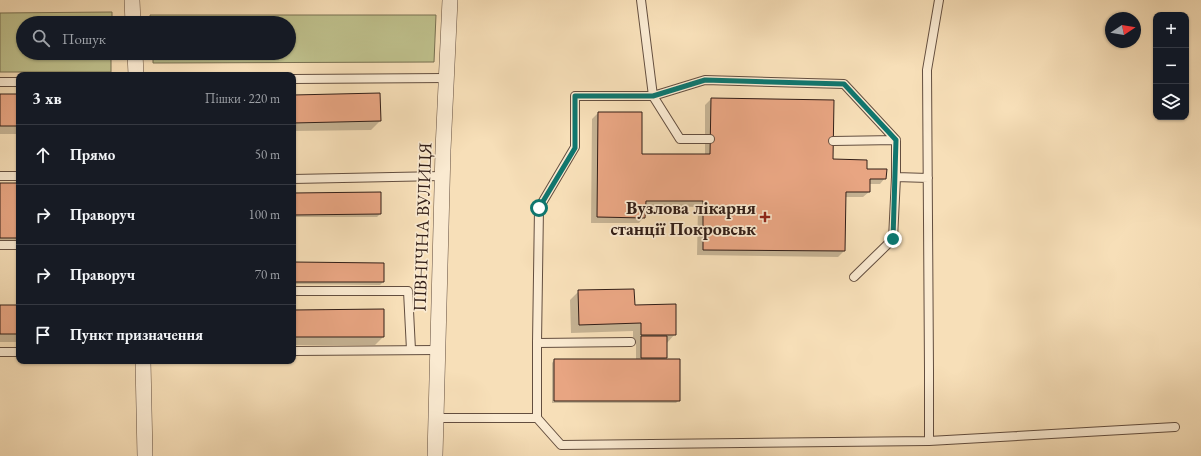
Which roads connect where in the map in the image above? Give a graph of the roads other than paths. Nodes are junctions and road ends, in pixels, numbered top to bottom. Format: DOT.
graph roads {
  1 [pos="132,0"];
  2 [pos="450,0"];
  3 [pos="641,0"];
  4 [pos="940,0"];
  5 [pos="133,16"];
  6 [pos="135,60"];
  7 [pos="136,72"];
  8 [pos="446,78"];
  9 [pos="296,79"];
  10 [pos="0,82"];
  11 [pos="16,82"];
  12 [pos="653,96"];
  13 [pos="710,139"];
  14 [pos="833,140"];
  15 [pos="896,140"];
  16 [pos="0,176"];
  17 [pos="16,176"];
  18 [pos="442,176"];
  19 [pos="896,177"];
  20 [pos="928,178"];
  21 [pos="296,179"];
  22 [pos="0,245"];
  23 [pos="16,246"];
  24 [pos="854,277"];
  25 [pos="296,291"];
  26 [pos="631,342"];
  27 [pos="537,343"];
  28 [pos="411,350"];
  29 [pos="438,350"];
  30 [pos="296,351"];
  31 [pos="0,352"];
  32 [pos="16,352"];
  33 [pos="143,364"];
  34 [pos="436,418"];
  35 [pos="537,418"];
  36 [pos="1175,427"];
  37 [pos="928,441"];
  38 [pos="144,456"];
  39 [pos="436,456"];
  1 -- 5 [label="street"];
  2 -- 8 [label="street, ПІВНІЧНА ВУЛИЦЯ"];
  3 -- 12 [label="lane"];
  4 -- 20 [label="lane"];
  6 -- 7 [label="street"];
  8 -- 9 [label="lane"];
  8 -- 18 [label="street, ПІВНІЧНА ВУЛИЦЯ"];
  10 -- 11 [label="lane"];
  12 -- 13 [label="lane"];
  12 -- 15 [label="lane"];
  12 -- 27 [label="lane"];
  14 -- 15 [label="lane"];
  15 -- 19 [label="lane"];
  16 -- 17 [label="lane"];
  18 -- 21 [label="lane"];
  18 -- 29 [label="street, ПІВНІЧНА ВУЛИЦЯ"];
  19 -- 20 [label="lane"];
  19 -- 24 [label="lane"];
  20 -- 37 [label="lane"];
  22 -- 23 [label="lane"];
  25 -- 28 [label="lane"];
  26 -- 27 [label="lane"];
  27 -- 35 [label="lane"];
  28 -- 29 [label="lane"];
  28 -- 30 [label="lane"];
  29 -- 34 [label="street, ПІВНІЧНА ВУЛИЦЯ"];
  31 -- 32 [label="lane"];
  33 -- 38 [label="street"];
  34 -- 35 [label="lane"];
  34 -- 39 [label="street, ПІВНІЧНА ВУЛИЦЯ"];
  35 -- 37 [label="lane"];
  36 -- 37 [label="lane"];
}
